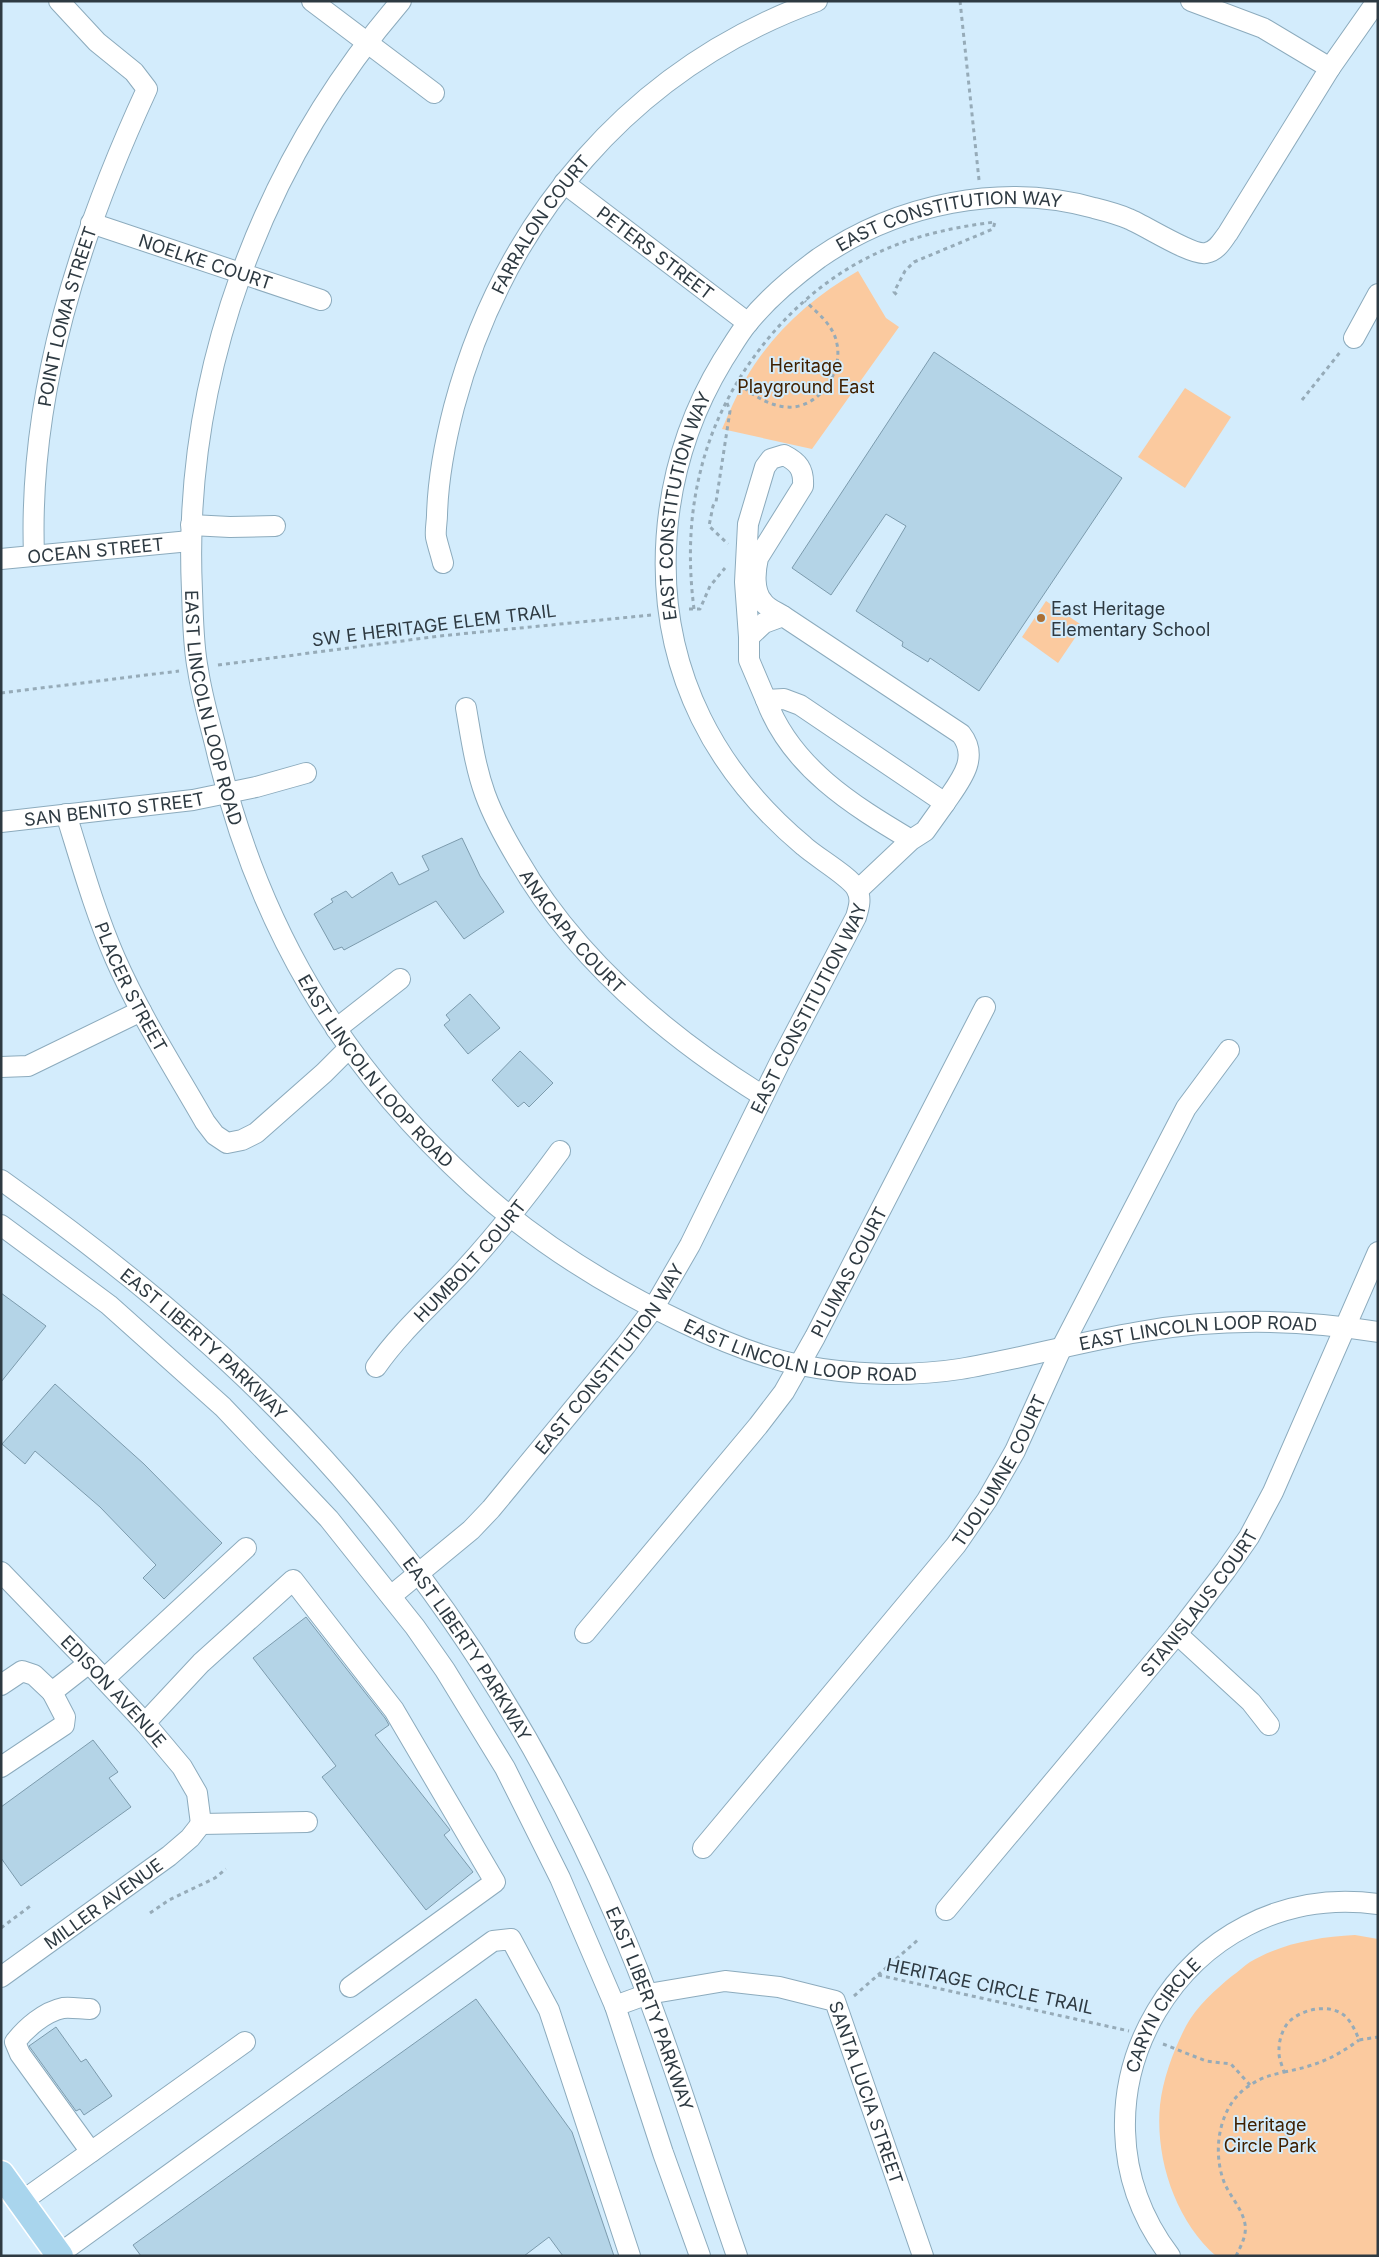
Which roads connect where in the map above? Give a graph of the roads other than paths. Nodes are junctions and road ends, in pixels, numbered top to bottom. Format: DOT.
graph roads {
  1 [pos="59,1"];
  2 [pos="312,1"];
  3 [pos="401,1"];
  4 [pos="816,1"];
  5 [pos="1191,1"];
  6 [pos="1378,1"];
  7 [pos="366,43"];
  8 [pos="1330,68"];
  9 [pos="434,93"];
  10 [pos="564,183"];
  11 [pos="91,223"];
  12 [pos="240,274"];
  13 [pos="1378,294"];
  14 [pos="321,300"];
  15 [pos="748,323"];
  16 [pos="1354,338"];
  17 [pos="275,526"];
  18 [pos="190,533"];
  19 [pos="34,555"];
  20 [pos="1,559"];
  21 [pos="443,563"];
  22 [pos="783,616"];
  23 [pos="749,637"];
  24 [pos="766,700"];
  25 [pos="466,708"];
  26 [pos="306,773"];
  27 [pos="226,794"];
  28 [pos="945,803"];
  29 [pos="66,814"];
  30 [pos="1,822"];
  31 [pos="911,840"];
  32 [pos="858,890"];
  33 [pos="400,979"];
  34 [pos="984,1007"];
  35 [pos="141,1011"];
  36 [pos="336,1029"];
  37 [pos="349,1048"];
  38 [pos="1229,1050"];
  39 [pos="1,1067"];
  40 [pos="763,1096"];
  41 [pos="560,1151"];
  42 [pos="1,1180"];
  43 [pos="511,1218"];
  44 [pos="1,1225"];
  45 [pos="1378,1252"];
  46 [pos="653,1308"];
  47 [pos="1344,1326"];
  48 [pos="1378,1332"];
  49 [pos="1062,1347"];
  50 [pos="800,1365"];
  51 [pos="376,1367"];
  52 [pos="246,1548"];
  53 [pos="1,1572"];
  54 [pos="419,1575"];
  55 [pos="391,1596"];
  56 [pos="585,1633"];
  57 [pos="1177,1634"];
  58 [pos="89,1663"];
  59 [pos="104,1679"];
  60 [pos="1,1685"];
  61 [pos="52,1692"];
  62 [pos="145,1723"];
  63 [pos="1269,1725"];
  64 [pos="1,1767"];
  65 [pos="307,1822"];
  66 [pos="201,1824"];
  67 [pos="703,1848"];
  68 [pos="1378,1904"];
  69 [pos="946,1910"];
  70 [pos="1,1977"];
  71 [pos="350,1987"];
  72 [pos="648,1994"];
  73 [pos="615,2006"];
  74 [pos="90,2009"];
  75 [pos="245,2042"];
  76 [pos="91,2152"];
  77 [pos="1,2174"];
  78 [pos="21,2202"];
  79 [pos="59,2255"];
  80 [pos="630,2256"];
  81 [pos="700,2256"];
  82 [pos="737,2256"];
  83 [pos="923,2256"];
  84 [pos="1170,2256"];
  1 -- 11 [label="street, POINT LOMA STREET"];
  2 -- 7 [label="street"];
  3 -- 7 [label="street, EAST LINCOLN LOOP ROAD"];
  4 -- 10 [label="street, FARRALON COURT"];
  5 -- 8 [label="street"];
  6 -- 8 [label="street, EAST CONSTITUTION WAY"];
  7 -- 9 [label="street"];
  7 -- 12 [label="street, EAST LINCOLN LOOP ROAD"];
  8 -- 15 [label="street, EAST CONSTITUTION WAY"];
  10 -- 15 [label="street, PETERS STREET"];
  10 -- 21 [label="street, FARRALON COURT"];
  11 -- 12 [label="street, NOELKE COURT"];
  11 -- 19 [label="street, POINT LOMA STREET"];
  12 -- 14 [label="street, NOELKE COURT"];
  12 -- 18 [label="street, EAST LINCOLN LOOP ROAD"];
  13 -- 16 [label="street"];
  15 -- 32 [label="street, EAST CONSTITUTION WAY"];
  17 -- 18 [label="street, OCEAN STREET"];
  18 -- 19 [label="street, OCEAN STREET"];
  18 -- 27 [label="street, EAST LINCOLN LOOP ROAD"];
  19 -- 20 [label="street, OCEAN STREET"];
  22 -- 23 [label="street"];
  22 -- 23 [label="street"];
  22 -- 28 [label="street"];
  23 -- 24 [label="street"];
  24 -- 28 [label="street"];
  24 -- 31 [label="street"];
  25 -- 40 [label="street, ANACAPA COURT"];
  26 -- 27 [label="street, SAN BENITO STREET"];
  27 -- 29 [label="street, SAN BENITO STREET"];
  27 -- 36 [label="street, EAST LINCOLN LOOP ROAD"];
  28 -- 31 [label="street"];
  29 -- 30 [label="street, SAN BENITO STREET"];
  29 -- 35 [label="street, PLACER STREET"];
  31 -- 32 [label="street"];
  32 -- 40 [label="street, EAST CONSTITUTION WAY"];
  33 -- 36 [label="street"];
  34 -- 50 [label="street, PLUMAS COURT"];
  35 -- 37 [label="street, PLACER STREET"];
  35 -- 39 [label="street"];
  36 -- 37 [label="street, EAST LINCOLN LOOP ROAD"];
  37 -- 43 [label="street, EAST LINCOLN LOOP ROAD"];
  38 -- 49 [label="street, TUOLUMNE COURT"];
  40 -- 46 [label="street, EAST CONSTITUTION WAY"];
  41 -- 43 [label="street, HUMBOLT COURT"];
  42 -- 54 [label="street, EAST LIBERTY PARKWAY"];
  43 -- 46 [label="street, EAST LINCOLN LOOP ROAD"];
  43 -- 51 [label="street, HUMBOLT COURT"];
  44 -- 55 [label="street, EAST LIBERTY PARKWAY"];
  45 -- 47 [label="street, STANISLAUS COURT"];
  46 -- 50 [label="street, EAST LINCOLN LOOP ROAD"];
  46 -- 54 [label="street, EAST CONSTITUTION WAY"];
  47 -- 48 [label="street, EAST LINCOLN LOOP ROAD"];
  47 -- 49 [label="street, EAST LINCOLN LOOP ROAD"];
  47 -- 57 [label="street, STANISLAUS COURT"];
  49 -- 50 [label="street, EAST LINCOLN LOOP ROAD"];
  49 -- 67 [label="street, TUOLUMNE COURT"];
  50 -- 56 [label="street, PLUMAS COURT"];
  52 -- 59 [label="street"];
  53 -- 58 [label="street, EDISON AVENUE"];
  54 -- 55 [label="street, EAST CONSTITUTION WAY"];
  54 -- 72 [label="street, EAST LIBERTY PARKWAY"];
  55 -- 73 [label="street, EAST LIBERTY PARKWAY"];
  57 -- 63 [label="street"];
  57 -- 69 [label="street, STANISLAUS COURT"];
  58 -- 59 [label="street, EDISON AVENUE"];
  58 -- 61 [label="street"];
  59 -- 62 [label="street, EDISON AVENUE"];
  60 -- 61 [label="street"];
  61 -- 64 [label="street"];
  62 -- 66 [label="street, EDISON AVENUE"];
  62 -- 71 [label="street"];
  65 -- 66 [label="street"];
  66 -- 70 [label="street, MILLER AVENUE"];
  68 -- 84 [label="street, CARYN CIRCLE"];
  72 -- 73 [label="street, SANTA LUCIA STREET"];
  72 -- 82 [label="street, EAST LIBERTY PARKWAY"];
  72 -- 83 [label="street, SANTA LUCIA STREET"];
  73 -- 81 [label="street, EAST LIBERTY PARKWAY"];
  74 -- 76 [label="street"];
  75 -- 76 [label="street"];
  76 -- 78 [label="street"];
  77 -- 78 [label="main road"];
  78 -- 79 [label="main road"];
  79 -- 80 [label="street"];
}
